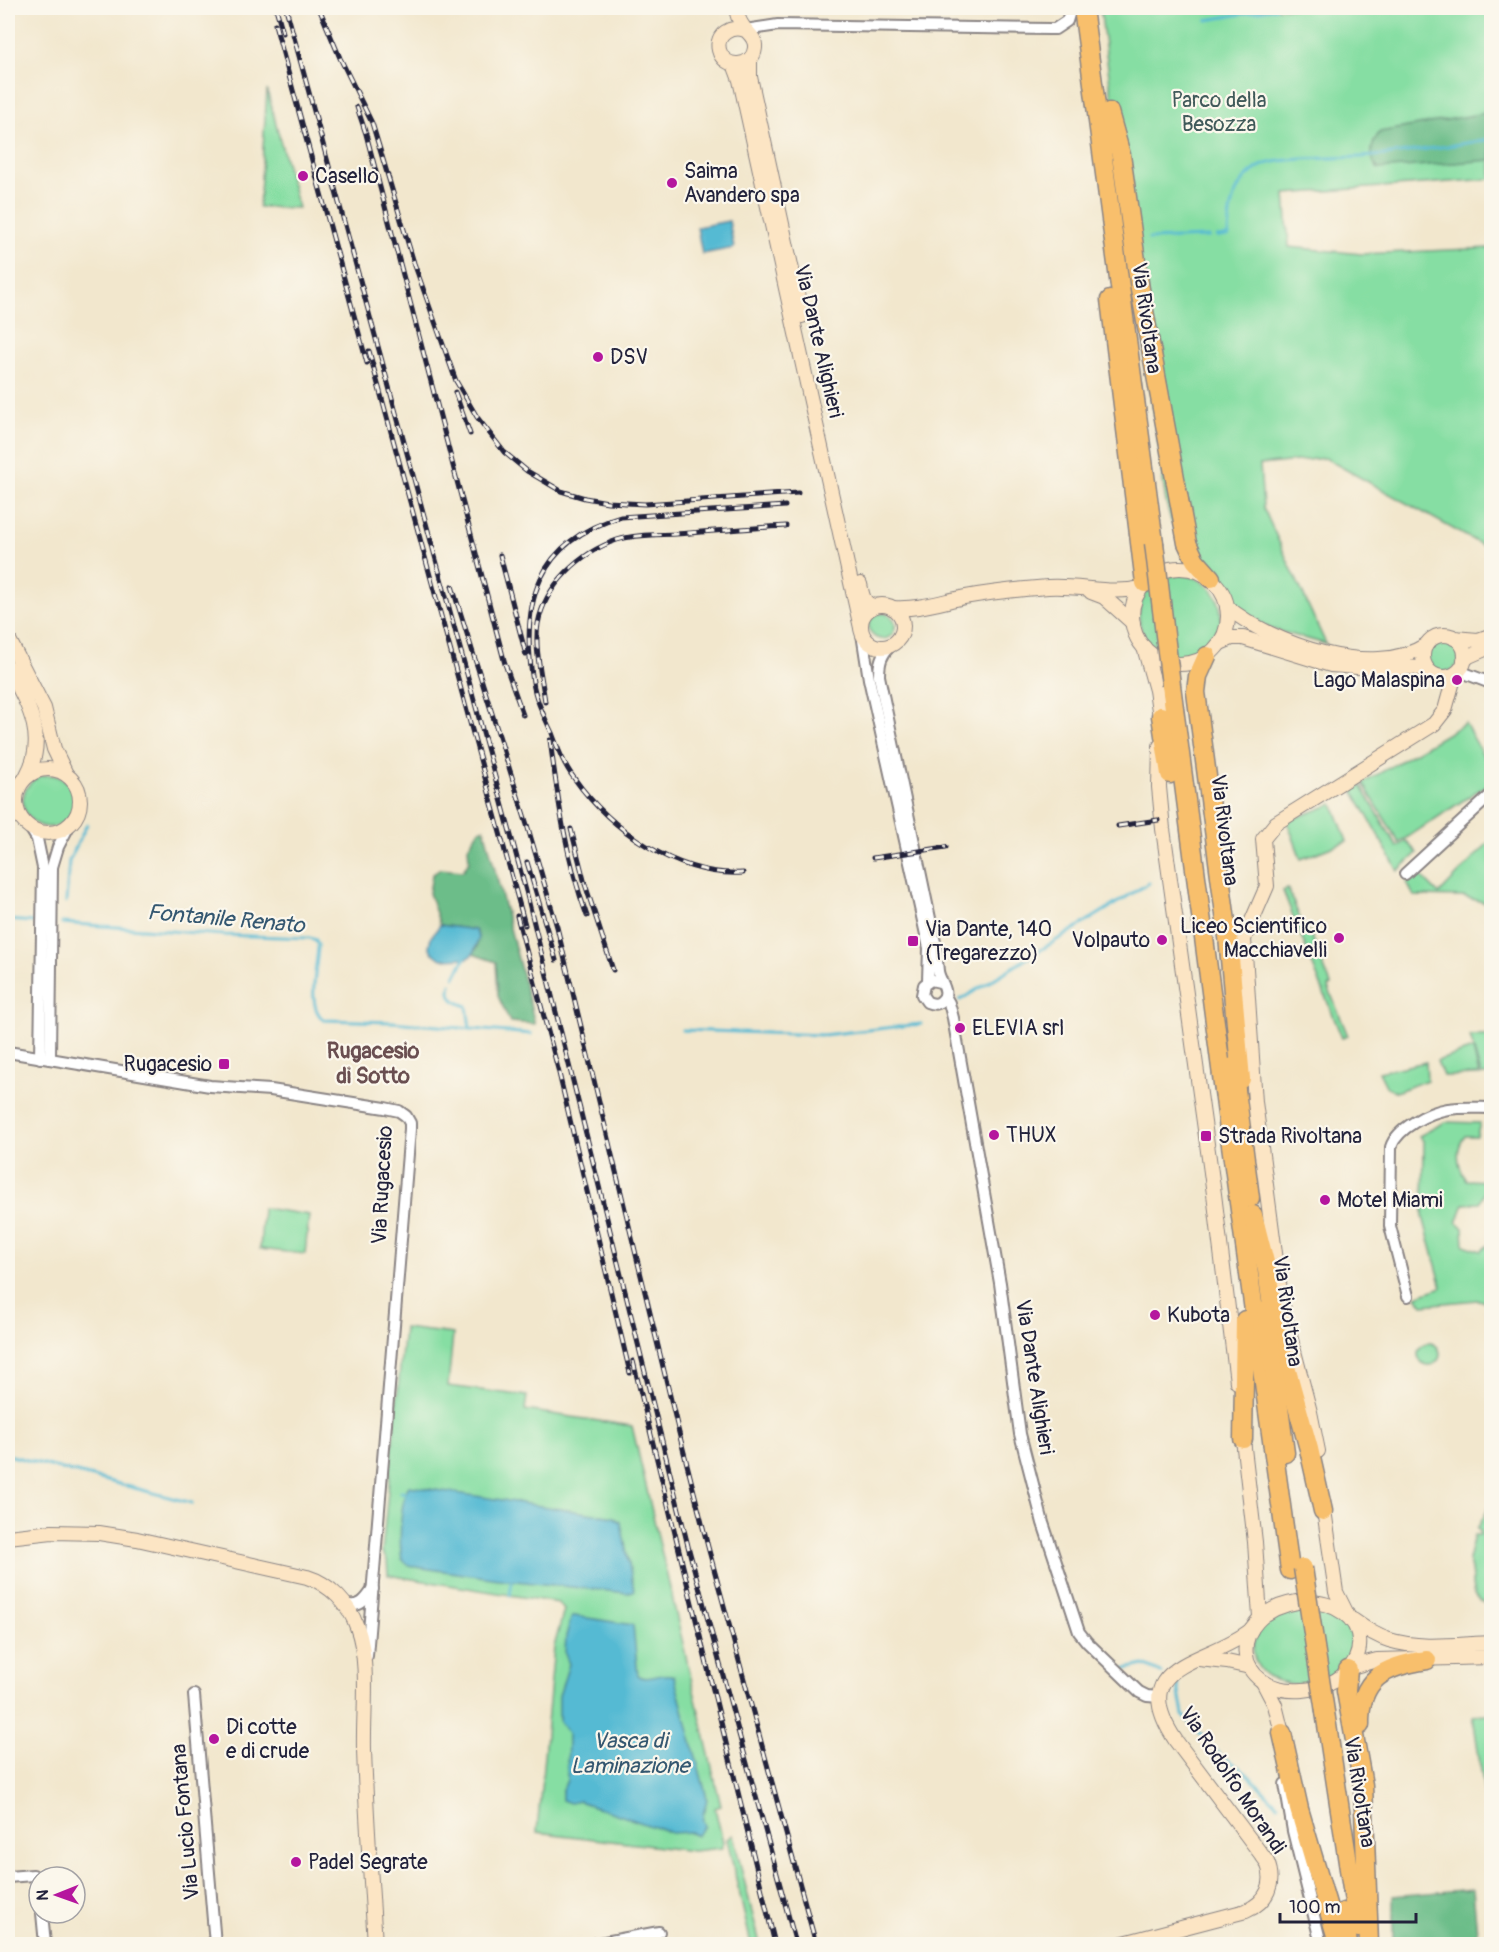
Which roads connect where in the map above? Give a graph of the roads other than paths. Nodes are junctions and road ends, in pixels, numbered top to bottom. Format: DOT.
graph roads {
  1 [pos="736,8"];
  2 [pos="1071,8"];
  3 [pos="1083,8"];
  4 [pos="1096,8"];
  5 [pos="778,25"];
  6 [pos="729,29"];
  7 [pos="745,30"];
  8 [pos="755,46"];
  9 [pos="750,59"];
  10 [pos="734,64"];
  11 [pos="1095,98"];
  12 [pos="1109,112"];
  13 [pos="1160,543"];
  14 [pos="1210,578"];
  15 [pos="1143,585"];
  16 [pos="1081,588"];
  17 [pos="875,606"];
  18 [pos="933,606"];
  19 [pos="1227,607"];
  20 [pos="892,608"];
  21 [pos="1133,623"];
  22 [pos="862,631"];
  23 [pos="902,632"];
  24 [pos="1491,635"];
  25 [pos="8,638"];
  26 [pos="1454,638"];
  27 [pos="1426,645"];
  28 [pos="890,646"];
  29 [pos="1491,646"];
  30 [pos="1144,647"];
  31 [pos="1213,650"];
  32 [pos="8,667"];
  33 [pos="1460,667"];
  34 [pos="1427,669"];
  35 [pos="1177,684"];
  36 [pos="880,706"];
  37 [pos="1161,716"];
  38 [pos="66,774"];
  39 [pos="17,786"];
  40 [pos="1491,794"];
  41 [pos="13,812"];
  42 [pos="70,824"];
  43 [pos="29,826"];
  44 [pos="914,864"];
  45 [pos="1405,874"];
  46 [pos="928,981"];
  47 [pos="940,982"];
  48 [pos="941,1000"];
  49 [pos="8,1052"];
  50 [pos="45,1059"];
  51 [pos="1225,1104"];
  52 [pos="1491,1108"];
  53 [pos="1241,1129"];
  54 [pos="1231,1145"];
  55 [pos="1253,1215"];
  56 [pos="1408,1296"];
  57 [pos="1243,1438"];
  58 [pos="1323,1511"];
  59 [pos="8,1538"];
  60 [pos="1297,1569"];
  61 [pos="373,1585"];
  62 [pos="350,1605"];
  63 [pos="1260,1617"];
  64 [pos="1350,1617"];
  65 [pos="1251,1630"];
  66 [pos="1491,1643"];
  67 [pos="1491,1657"];
  68 [pos="1197,1659"];
  69 [pos="1426,1659"];
  70 [pos="1250,1667"];
  71 [pos="1350,1669"];
  72 [pos="1261,1680"];
  73 [pos="194,1695"];
  74 [pos="1160,1697"];
  75 [pos="364,1708"];
  76 [pos="1319,1713"];
  77 [pos="1282,1732"];
  78 [pos="1361,1768"];
  79 [pos="27,1875"];
  80 [pos="8,1877"];
  81 [pos="43,1925"];
  82 [pos="659,1932"];
  83 [pos="45,1944"];
  84 [pos="215,1944"];
  85 [pos="375,1944"];
  86 [pos="594,1944"];
  87 [pos="1120,1944"];
  88 [pos="1321,1944"];
  89 [pos="1339,1944"];
  90 [pos="1348,1944"];
  91 [pos="1360,1944"];
  92 [pos="1369,1944"];
  1 -- 6 [label="street, Via Dante Alighieri"];
  1 -- 7 [label="street, Via Dante Alighieri"];
  2 -- 5 [label="street"];
  3 -- 11 [label="highway"];
  4 -- 12 [label="highway"];
  5 -- 7 [label="street"];
  5 -- 8 [label="street"];
  6 -- 7 [label="street"];
  6 -- 10 [label="street, Via Dante Alighieri"];
  7 -- 8 [label="street, Via Dante Alighieri"];
  8 -- 9 [label="street, Via Dante Alighieri"];
  9 -- 10 [label="street"];
  9 -- 17 [label="street, Via Dante Alighieri"];
  10 -- 22 [label="street, Via Dante Alighieri"];
  11 -- 13 [label="highway, Via Rivoltana"];
  11 -- 15 [label="highway"];
  12 -- 13 [label="highway, Via Rivoltana"];
  12 -- 14 [label="highway"];
  13 -- 35 [label="highway, bridge"];
  14 -- 15 [label="street"];
  14 -- 19 [label="street"];
  15 -- 16 [label="street"];
  15 -- 21 [label="street"];
  16 -- 18 [label="street"];
  16 -- 21 [label="street"];
  17 -- 20 [label="street"];
  17 -- 22 [label="street"];
  18 -- 20 [label="street"];
  18 -- 23 [label="street"];
  19 -- 27 [label="street"];
  19 -- 31 [label="street"];
  20 -- 23 [label="street"];
  21 -- 30 [label="street"];
  22 -- 28 [label="street"];
  22 -- 36 [label="street, Via Dante Alighieri"];
  23 -- 28 [label="street"];
  24 -- 26 [label="street"];
  25 -- 38 [label="street"];
  26 -- 27 [label="street"];
  26 -- 33 [label="street"];
  27 -- 34 [label="street"];
  28 -- 36 [label="street, Via Dante Alighieri"];
  29 -- 33 [label="street"];
  30 -- 31 [label="street"];
  30 -- 37 [label="street"];
  31 -- 34 [label="street"];
  31 -- 53 [label="highway"];
  32 -- 39 [label="street"];
  33 -- 34 [label="street"];
  33 -- 58 [label="street"];
  35 -- 51 [label="highway, Via Rivoltana"];
  35 -- 53 [label="highway, Via Rivoltana"];
  36 -- 44 [label="street, Via Dante Alighieri"];
  37 -- 51 [label="highway"];
  37 -- 57 [label="street"];
  38 -- 39 [label="street"];
  38 -- 42 [label="street"];
  39 -- 41 [label="street"];
  40 -- 45 [label="street"];
  41 -- 43 [label="street"];
  42 -- 43 [label="street"];
  42 -- 50 [label="street"];
  43 -- 50 [label="street"];
  44 -- 46 [label="street, Via Dante Alighieri"];
  44 -- 47 [label="street, Via Dante Alighieri"];
  46 -- 47 [label="street"];
  46 -- 48 [label="street"];
  47 -- 48 [label="street"];
  48 -- 74 [label="street, Via Dante Alighieri"];
  49 -- 50 [label="street, Via Rugacesio"];
  50 -- 61 [label="street, Via Rugacesio"];
  51 -- 54 [label="highway, Via Rivoltana"];
  52 -- 56 [label="street"];
  53 -- 55 [label="highway, Via Rivoltana"];
  54 -- 57 [label="highway"];
  54 -- 60 [label="highway, Via Rivoltana"];
  55 -- 58 [label="highway"];
  55 -- 60 [label="highway, Via Rivoltana"];
  57 -- 63 [label="street"];
  58 -- 64 [label="street"];
  59 -- 62 [label="street"];
  60 -- 76 [label="highway, Via Rivoltana, bridge"];
  61 -- 62 [label="street"];
  61 -- 75 [label="street"];
  62 -- 75 [label="street"];
  63 -- 64 [label="street"];
  63 -- 65 [label="street"];
  64 -- 66 [label="street"];
  64 -- 71 [label="street"];
  65 -- 68 [label="street, Via Rodolfo Morandi"];
  65 -- 70 [label="street"];
  67 -- 69 [label="street"];
  68 -- 70 [label="street"];
  68 -- 74 [label="street, Via Rodolfo Morandi"];
  69 -- 71 [label="street"];
  69 -- 78 [label="highway"];
  70 -- 72 [label="street"];
  71 -- 72 [label="street"];
  71 -- 78 [label="highway"];
  72 -- 77 [label="street"];
  73 -- 84 [label="street, Via Lucio Fontana"];
  74 -- 87 [label="street, Via Rodolfo Morandi"];
  75 -- 85 [label="street"];
  76 -- 90 [label="highway, Via Rivoltana"];
  76 -- 91 [label="highway, Via Rivoltana"];
  77 -- 88 [label="street"];
  77 -- 89 [label="highway"];
  78 -- 92 [label="highway"];
  79 -- 80 [label="street"];
  81 -- 83 [label="street"];
  82 -- 86 [label="street"];
}
